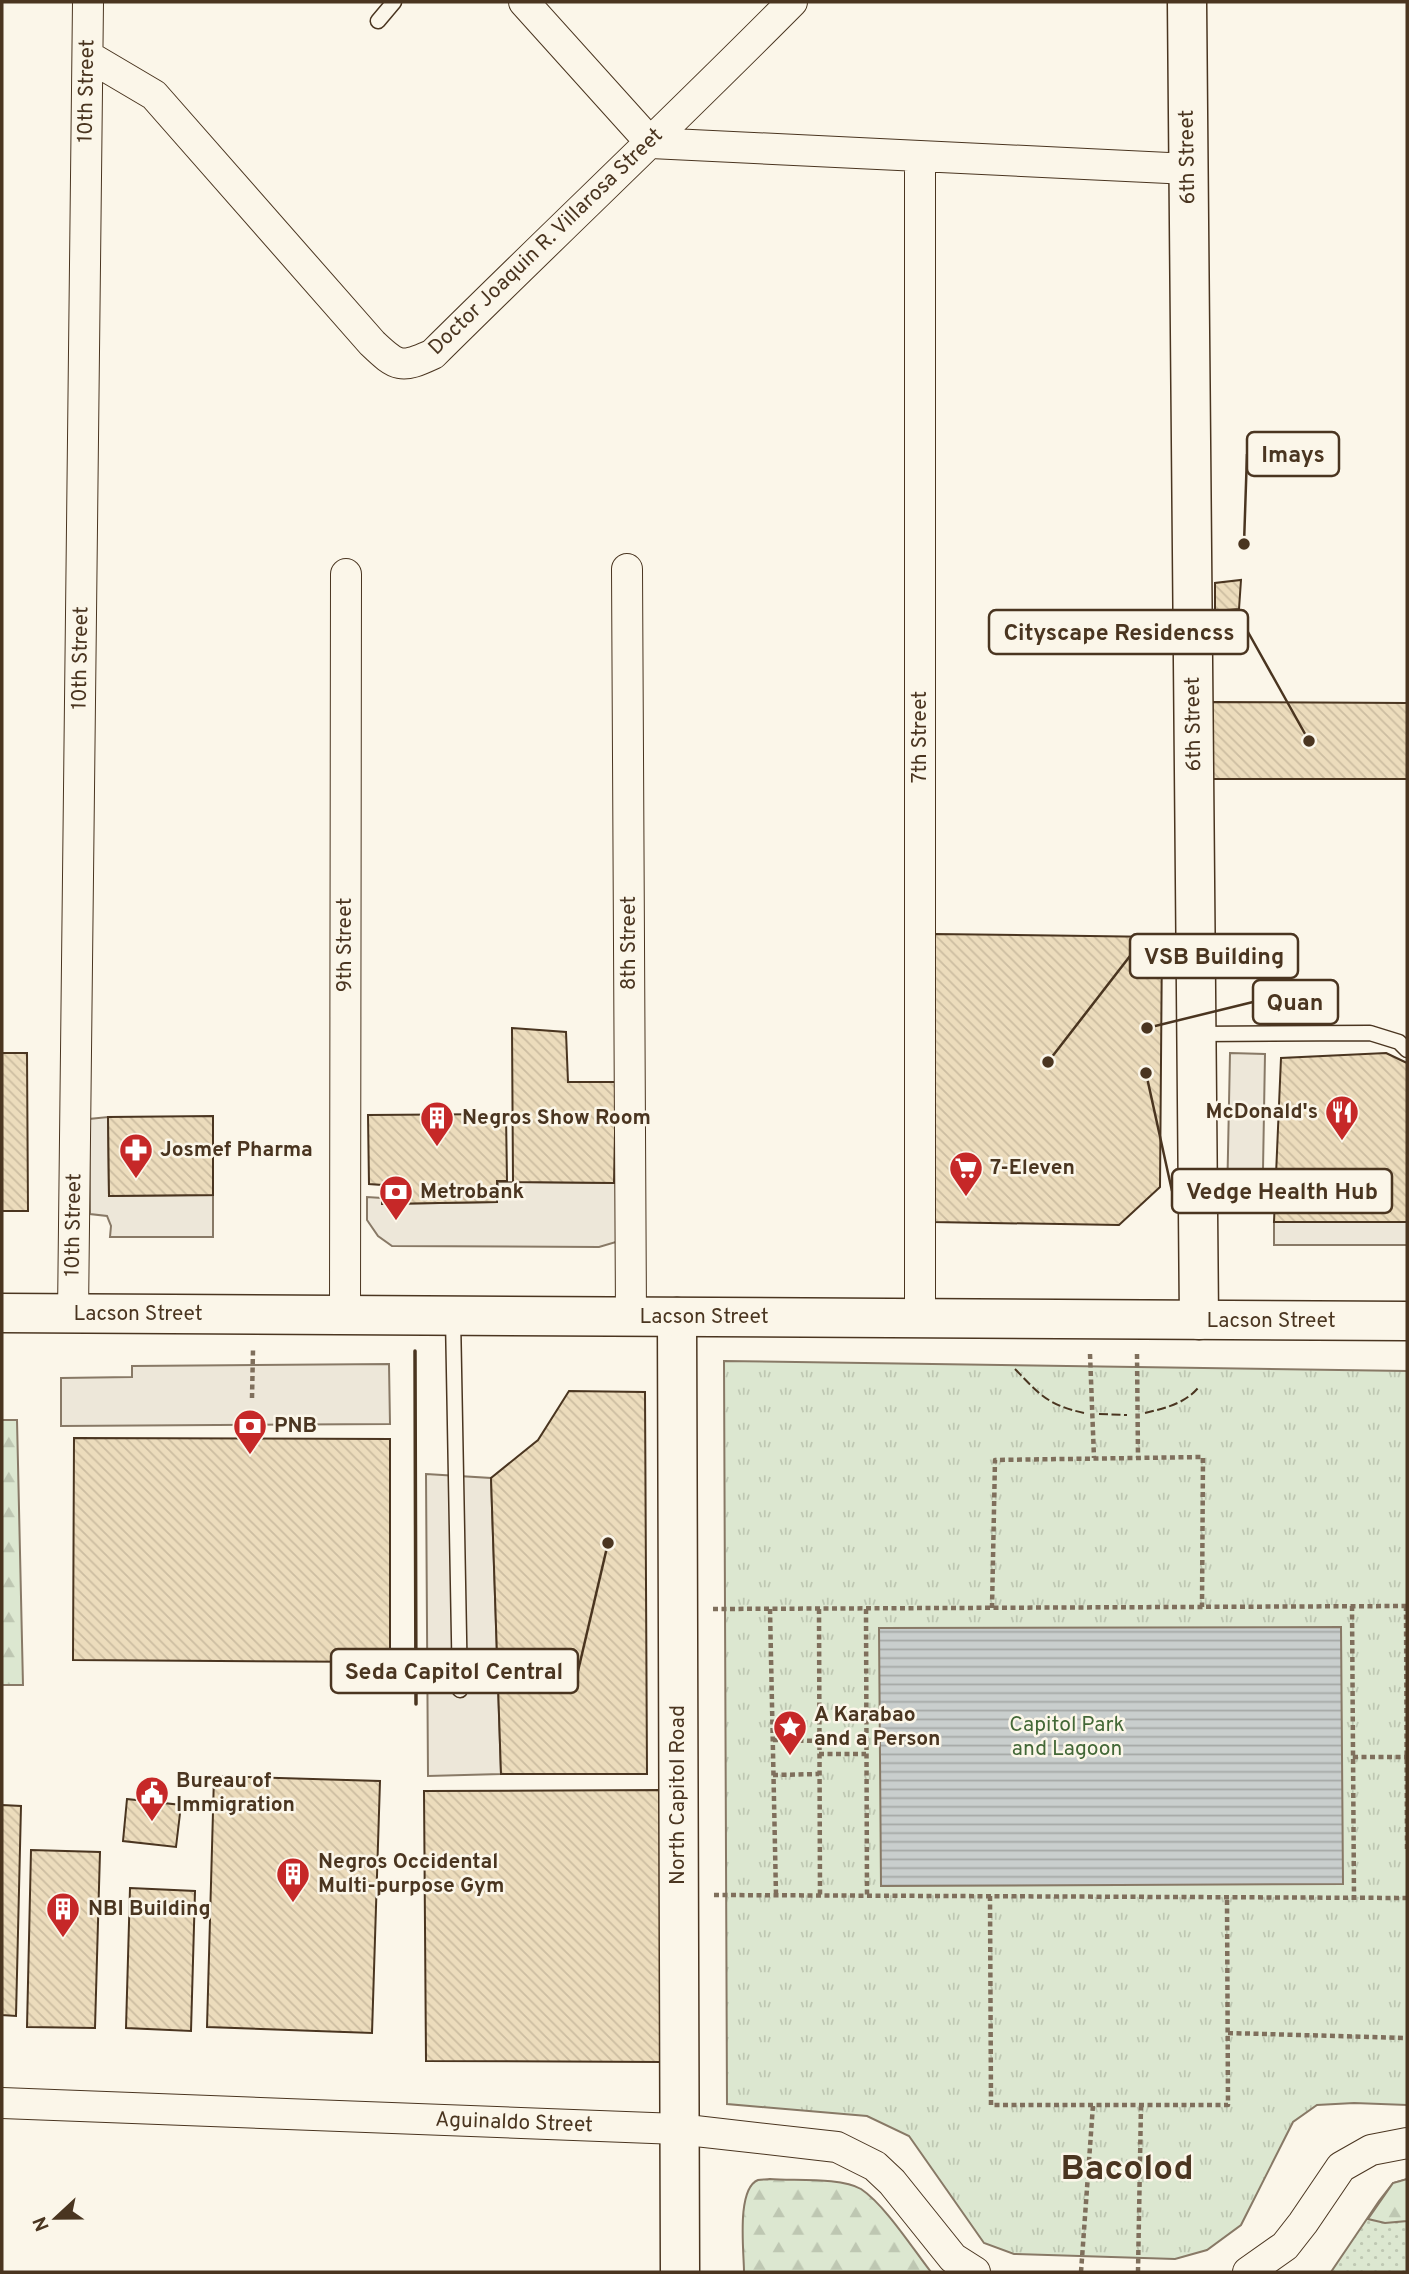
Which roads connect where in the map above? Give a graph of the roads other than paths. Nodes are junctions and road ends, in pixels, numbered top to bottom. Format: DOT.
graph roads {
  1 [pos="88,2"];
  2 [pos="394,2"];
  3 [pos="524,2"];
  4 [pos="792,2"];
  5 [pos="1187,2"];
  6 [pos="378,21"];
  7 [pos="88,55"];
  8 [pos="651,143"];
  9 [pos="920,156"];
  10 [pos="1189,169"];
  11 [pos="627,569"];
  12 [pos="346,574"];
  13 [pos="1197,1034"];
  14 [pos="1407,1050"];
  15 [pos="2,1314"];
  16 [pos="73,1314"];
  17 [pos="345,1315"];
  18 [pos="453,1316"];
  19 [pos="631,1317"];
  20 [pos="677,1318"];
  21 [pos="920,1319"];
  22 [pos="1199,1320"];
  23 [pos="1407,1321"];
  24 [pos="460,1690"];
  25 [pos="2,2103"];
  26 [pos="678,2129"];
  27 [pos="1407,2143"];
  28 [pos="680,2272"];
  29 [pos="975,2272"];
  30 [pos="1248,2272"];
  1 -- 7 [label="street, 10th Street"];
  2 -- 6 [label="lane"];
  3 -- 8 [label="street"];
  4 -- 8 [label="street, Doctor Joaquin R. Villarosa Street"];
  5 -- 10 [label="street, 6th Street"];
  7 -- 8 [label="street, Doctor Joaquin R. Villarosa Street"];
  7 -- 16 [label="street, 10th Street"];
  8 -- 9 [label="street"];
  9 -- 10 [label="street"];
  9 -- 21 [label="street, 7th Street"];
  10 -- 13 [label="street, 6th Street"];
  11 -- 19 [label="street, 8th Street"];
  12 -- 17 [label="street, 9th Street"];
  13 -- 14 [label="lane"];
  13 -- 22 [label="street, 6th Street"];
  15 -- 16 [label="street, Lacson Street"];
  16 -- 17 [label="street, Lacson Street"];
  17 -- 18 [label="street, Lacson Street"];
  18 -- 19 [label="street, Lacson Street"];
  18 -- 24 [label="lane"];
  19 -- 20 [label="street, Lacson Street"];
  20 -- 21 [label="street, Lacson Street"];
  20 -- 26 [label="street, North Capitol Road"];
  21 -- 22 [label="street, Lacson Street"];
  22 -- 23 [label="street, Lacson Street"];
  25 -- 26 [label="street, Aguinaldo Street"];
  26 -- 28 [label="street, North Capitol Road"];
  26 -- 29 [label="street, Aguinaldo Street"];
  27 -- 30 [label="street"];
}
